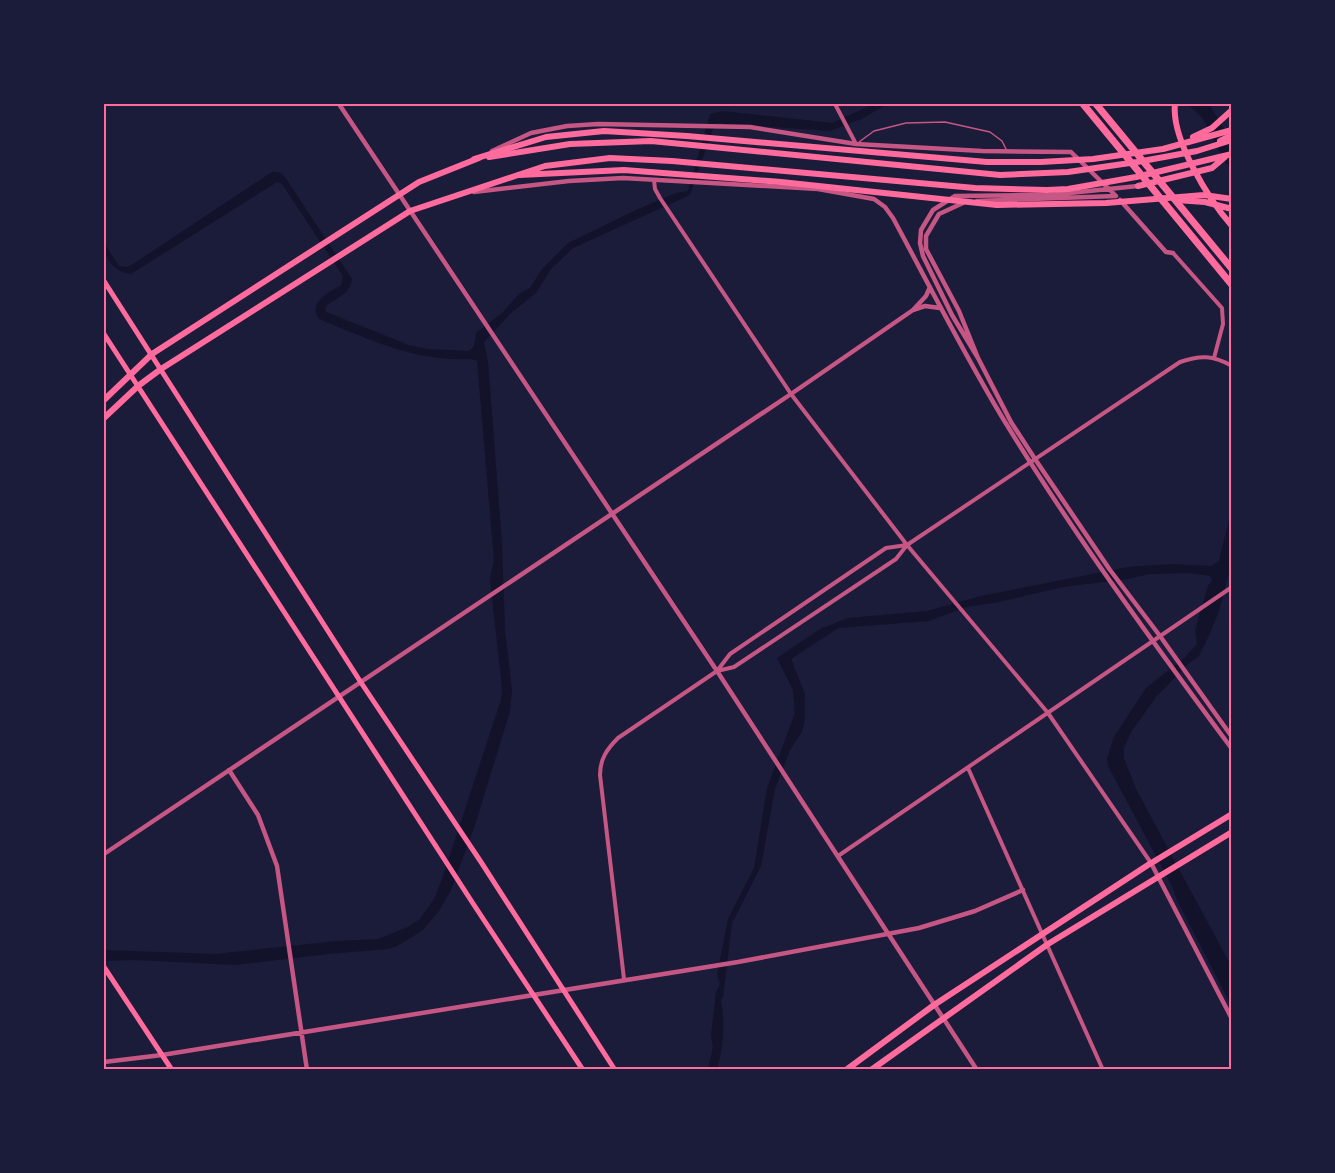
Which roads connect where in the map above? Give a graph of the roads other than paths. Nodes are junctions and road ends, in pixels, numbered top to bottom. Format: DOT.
graph roads {
  1 [pos="339,104"];
  2 [pos="835,104"];
  3 [pos="1083,104"];
  4 [pos="1096,104"];
  5 [pos="1175,104"];
  6 [pos="1232,110"];
  7 [pos="1232,130"];
  8 [pos="1232,135"];
  9 [pos="1232,141"];
  10 [pos="856,144"];
  11 [pos="1175,146"];
  12 [pos="1007,150"];
  13 [pos="1197,151"];
  14 [pos="1230,155"];
  15 [pos="474,159"];
  16 [pos="519,175"];
  17 [pos="654,180"];
  18 [pos="1138,186"];
  19 [pos="468,192"];
  20 [pos="399,195"];
  21 [pos="1116,196"];
  22 [pos="1139,199"];
  23 [pos="1232,199"];
  24 [pos="948,201"];
  25 [pos="1232,209"];
  26 [pos="410,211"];
  27 [pos="1232,226"];
  28 [pos="1173,254"];
  29 [pos="1232,269"];
  30 [pos="104,281"];
  31 [pos="1232,285"];
  32 [pos="930,287"];
  33 [pos="941,308"];
  34 [pos="913,310"];
  35 [pos="104,334"];
  36 [pos="152,354"];
  37 [pos="978,358"];
  38 [pos="1214,358"];
  39 [pos="1232,366"];
  40 [pos="161,369"];
  41 [pos="130,375"];
  42 [pos="138,386"];
  43 [pos="791,394"];
  44 [pos="104,400"];
  45 [pos="104,418"];
  46 [pos="1033,460"];
  47 [pos="612,514"];
  48 [pos="907,545"];
  49 [pos="1232,587"];
  50 [pos="1160,636"];
  51 [pos="1153,640"];
  52 [pos="717,671"];
  53 [pos="360,681"];
  54 [pos="339,695"];
  55 [pos="1048,713"];
  56 [pos="1232,737"];
  57 [pos="1232,749"];
  58 [pos="968,768"];
  59 [pos="229,770"];
  60 [pos="1232,814"];
  61 [pos="1232,832"];
  62 [pos="104,854"];
  63 [pos="838,856"];
  64 [pos="1152,863"];
  65 [pos="1159,876"];
  66 [pos="1023,890"];
  67 [pos="1043,932"];
  68 [pos="889,933"];
  69 [pos="1048,944"];
  70 [pos="104,967"];
  71 [pos="624,979"];
  72 [pos="564,988"];
  73 [pos="534,994"];
  74 [pos="934,1005"];
  75 [pos="942,1018"];
  76 [pos="1232,1019"];
  77 [pos="300,1032"];
  78 [pos="162,1055"];
  79 [pos="104,1062"];
  80 [pos="172,1070"];
  81 [pos="307,1070"];
  82 [pos="583,1070"];
  83 [pos="615,1070"];
  84 [pos="846,1070"];
  85 [pos="871,1070"];
  86 [pos="977,1070"];
  87 [pos="1103,1070"];
  1 -- 20 [label="street"];
  2 -- 10 [label="street"];
  3 -- 31 [label="highway"];
  4 -- 29 [label="highway"];
  5 -- 27 [label="main road"];
  6 -- 11 [label="main road"];
  7 -- 11 [label="main road"];
  8 -- 13 [label="main road"];
  9 -- 13 [label="main road"];
  10 -- 12 [label="street"];
  10 -- 12 [label="lane"];
  10 -- 15 [label="street"];
  11 -- 15 [label="main road"];
  12 -- 21 [label="street"];
  13 -- 15 [label="main road"];
  14 -- 16 [label="main road"];
  14 -- 18 [label="main road"];
  15 -- 20 [label="main road"];
  16 -- 19 [label="main road"];
  16 -- 24 [label="main road"];
  17 -- 19 [label="street"];
  17 -- 32 [label="street"];
  17 -- 43 [label="street"];
  18 -- 24 [label="street"];
  19 -- 26 [label="main road"];
  20 -- 26 [label="street"];
  20 -- 36 [label="main road"];
  21 -- 28 [label="street"];
  21 -- 37 [label="street"];
  22 -- 23 [label="main road"];
  22 -- 24 [label="main road"];
  22 -- 25 [label="main road"];
  24 -- 37 [label="street"];
  26 -- 40 [label="main road"];
  26 -- 47 [label="street"];
  28 -- 38 [label="street"];
  30 -- 36 [label="main road"];
  32 -- 33 [label="street"];
  32 -- 34 [label="street"];
  33 -- 34 [label="street"];
  33 -- 46 [label="street"];
  34 -- 43 [label="street"];
  35 -- 41 [label="main road"];
  36 -- 40 [label="main road"];
  36 -- 41 [label="main road"];
  37 -- 46 [label="street"];
  38 -- 39 [label="street"];
  38 -- 46 [label="street"];
  40 -- 42 [label="main road"];
  40 -- 53 [label="main road"];
  41 -- 42 [label="main road"];
  41 -- 44 [label="main road"];
  42 -- 45 [label="main road"];
  42 -- 54 [label="main road"];
  43 -- 47 [label="street"];
  43 -- 48 [label="street"];
  46 -- 48 [label="street"];
  46 -- 50 [label="street"];
  46 -- 51 [label="street"];
  47 -- 52 [label="street"];
  47 -- 53 [label="street"];
  48 -- 52 [label="street"];
  48 -- 52 [label="street"];
  48 -- 55 [label="street"];
  49 -- 50 [label="street"];
  50 -- 51 [label="street"];
  50 -- 56 [label="street"];
  51 -- 55 [label="street"];
  51 -- 57 [label="street"];
  52 -- 63 [label="street"];
  52 -- 71 [label="street"];
  53 -- 54 [label="street"];
  53 -- 72 [label="main road"];
  54 -- 59 [label="street"];
  54 -- 73 [label="main road"];
  55 -- 58 [label="street"];
  55 -- 64 [label="street"];
  58 -- 63 [label="street"];
  58 -- 66 [label="street"];
  59 -- 62 [label="street"];
  59 -- 77 [label="street"];
  60 -- 64 [label="main road"];
  61 -- 65 [label="main road"];
  63 -- 68 [label="street"];
  64 -- 65 [label="street"];
  64 -- 67 [label="main road"];
  65 -- 69 [label="main road"];
  65 -- 76 [label="street"];
  66 -- 67 [label="street"];
  66 -- 68 [label="street"];
  67 -- 69 [label="street"];
  67 -- 74 [label="main road"];
  68 -- 71 [label="street"];
  68 -- 74 [label="street"];
  69 -- 75 [label="main road"];
  69 -- 87 [label="street"];
  70 -- 78 [label="main road"];
  71 -- 72 [label="street"];
  72 -- 73 [label="street"];
  72 -- 83 [label="main road"];
  73 -- 77 [label="street"];
  73 -- 82 [label="main road"];
  74 -- 75 [label="street"];
  74 -- 84 [label="main road"];
  75 -- 85 [label="main road"];
  75 -- 86 [label="street"];
  77 -- 78 [label="street"];
  77 -- 81 [label="street"];
  78 -- 79 [label="street"];
  78 -- 80 [label="main road"];
}
